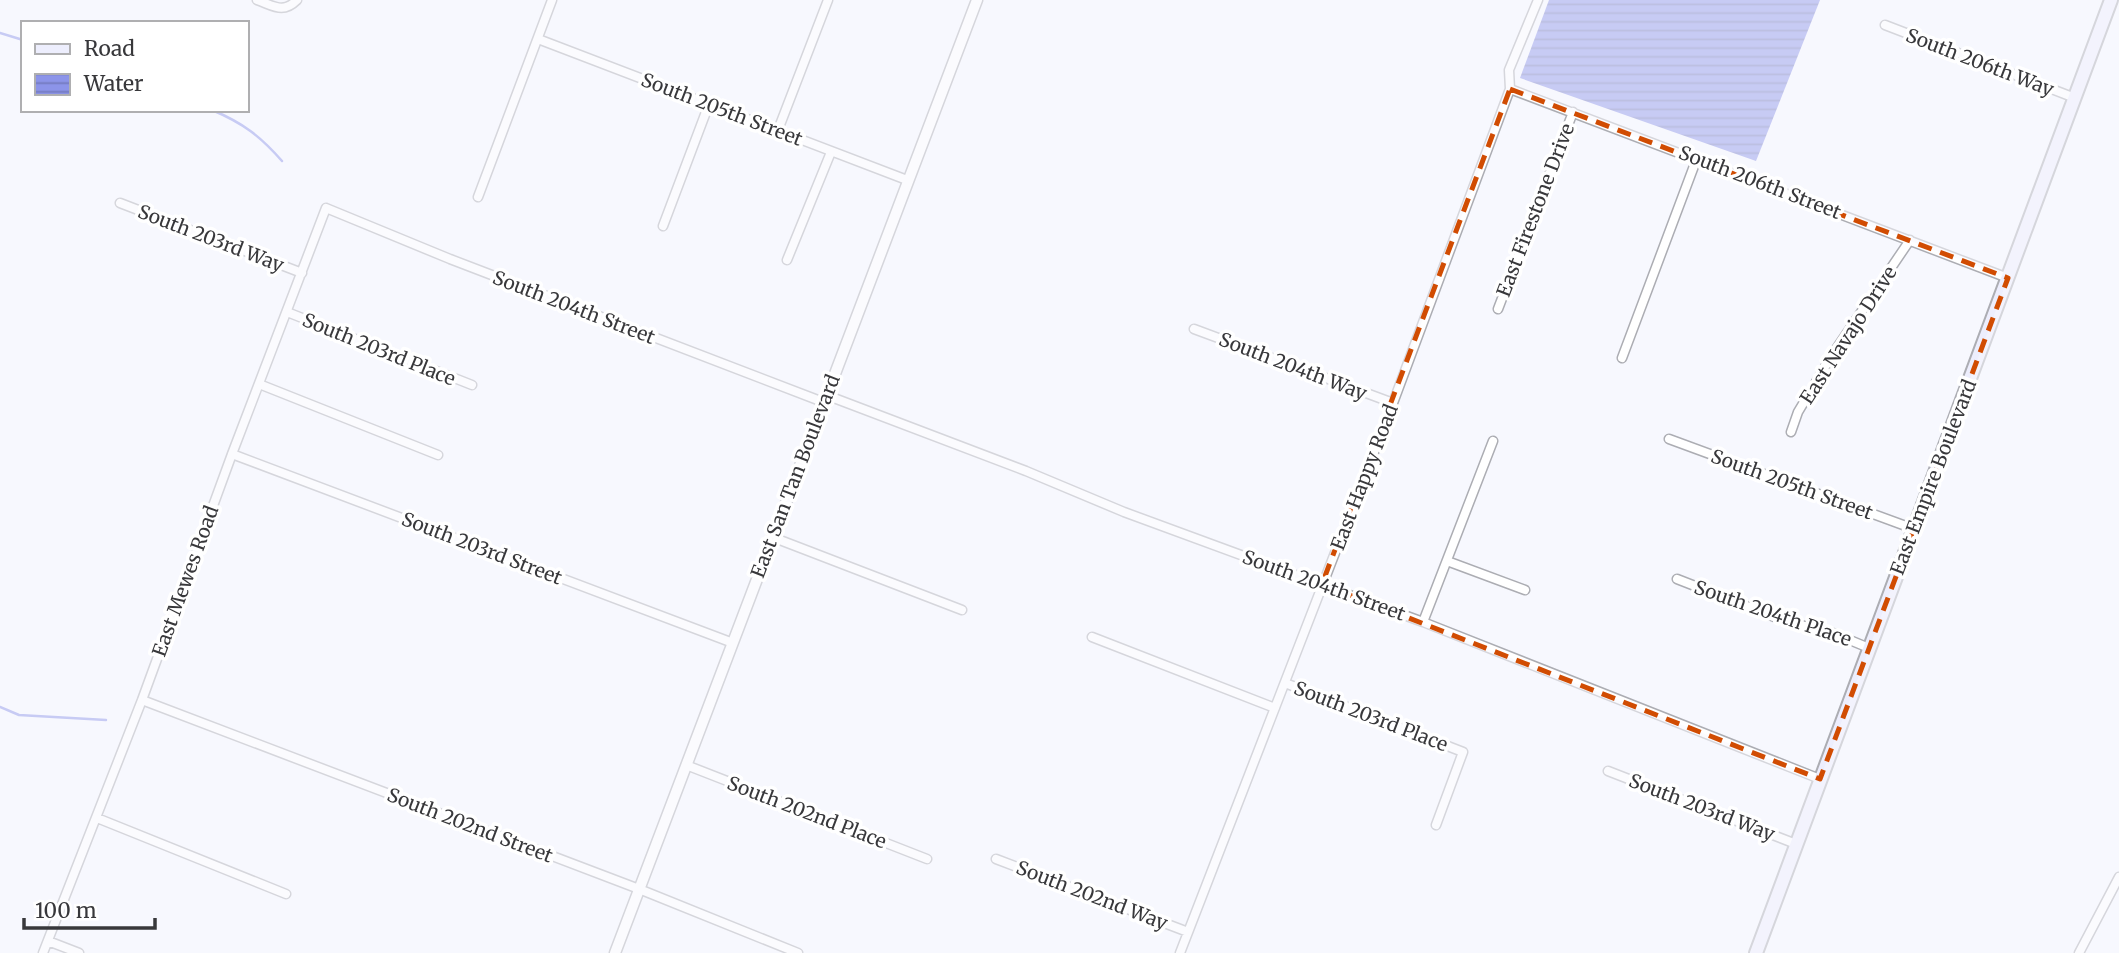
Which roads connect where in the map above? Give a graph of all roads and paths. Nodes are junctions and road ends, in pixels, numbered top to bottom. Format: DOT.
graph roads {
  1 [pos="257,0"];
  2 [pos="298,0"];
  3 [pos="552,0"];
  4 [pos="828,0"];
  5 [pos="977,0"];
  6 [pos="1538,0"];
  7 [pos="2111,0"];
  8 [pos="1885,25"];
  9 [pos="537,39"];
  10 [pos="1510,89"];
  11 [pos="2075,98"];
  12 [pos="709,104"];
  13 [pos="1573,112"];
  14 [pos="778,130"];
  15 [pos="831,152"];
  16 [pos="1697,158"];
  17 [pos="907,180"];
  18 [pos="478,197"];
  19 [pos="120,203"];
  20 [pos="326,208"];
  21 [pos="663,226"];
  22 [pos="1910,240"];
  23 [pos="787,260"];
  24 [pos="302,272"];
  25 [pos="2008,278"];
  26 [pos="1498,309"];
  27 [pos="286,312"];
  28 [pos="1194,329"];
  29 [pos="1622,358"];
  30 [pos="259,384"];
  31 [pos="472,386"];
  32 [pos="825,398"];
  33 [pos="1393,403"];
  34 [pos="1791,432"];
  35 [pos="1669,439"];
  36 [pos="1493,441"];
  37 [pos="232,454"];
  38 [pos="438,455"];
  39 [pos="1914,529"];
  40 [pos="772,537"];
  41 [pos="1447,561"];
  42 [pos="1677,579"];
  43 [pos="1322,584"];
  44 [pos="1525,590"];
  45 [pos="962,610"];
  46 [pos="1423,622"];
  47 [pos="1092,637"];
  48 [pos="733,643"];
  49 [pos="1869,648"];
  50 [pos="1284,683"];
  51 [pos="142,700"];
  52 [pos="1275,708"];
  53 [pos="687,765"];
  54 [pos="1608,771"];
  55 [pos="1820,779"];
  56 [pos="97,818"];
  57 [pos="1436,825"];
  58 [pos="1796,844"];
  59 [pos="927,859"];
  60 [pos="996,859"];
  61 [pos="2119,877"];
  62 [pos="639,890"];
  63 [pos="286,894"];
  64 [pos="1188,932"];
  65 [pos="48,941"];
  66 [pos="43,953"];
  67 [pos="79,953"];
  68 [pos="615,953"];
  69 [pos="798,953"];
  70 [pos="1180,953"];
  71 [pos="1756,953"];
  72 [pos="2079,953"];
  1 -- 2 [label="street"];
  3 -- 9 [label="street"];
  4 -- 14 [label="street"];
  5 -- 17 [label="street, East San Tan Boulevard"];
  6 -- 10 [label="street, East Happy Road"];
  7 -- 11 [label="main road, East Empire Boulevard"];
  8 -- 11 [label="street, South 206th Way"];
  9 -- 12 [label="street, South 205th Street"];
  9 -- 18 [label="street"];
  10 -- 13 [label="street, South 206th Street"];
  10 -- 33 [label="street, East Happy Road"];
  11 -- 25 [label="main road, East Empire Boulevard"];
  12 -- 14 [label="street, South 205th Street"];
  12 -- 21 [label="street"];
  13 -- 16 [label="street, South 206th Street"];
  13 -- 26 [label="street, East Firestone Drive"];
  14 -- 15 [label="street, South 205th Street"];
  15 -- 17 [label="street, South 205th Street"];
  15 -- 23 [label="street"];
  16 -- 22 [label="street, South 206th Street"];
  16 -- 29 [label="street"];
  17 -- 32 [label="street, East San Tan Boulevard"];
  19 -- 24 [label="street, South 203rd Way"];
  20 -- 24 [label="street, East Mewes Road"];
  20 -- 32 [label="street, South 204th Street"];
  22 -- 25 [label="street, South 206th Street"];
  22 -- 34 [label="street, East Navajo Drive"];
  24 -- 27 [label="street, East Mewes Road"];
  25 -- 39 [label="main road, East Empire Boulevard"];
  27 -- 30 [label="street, East Mewes Road"];
  27 -- 31 [label="street, South 203rd Place"];
  28 -- 33 [label="street, South 204th Way"];
  30 -- 37 [label="street, East Mewes Road"];
  30 -- 38 [label="street"];
  32 -- 40 [label="street, East San Tan Boulevard"];
  32 -- 43 [label="street, South 204th Street"];
  33 -- 43 [label="street, East Happy Road"];
  35 -- 39 [label="street, South 205th Street"];
  36 -- 41 [label="street"];
  37 -- 48 [label="street, South 203rd Street"];
  37 -- 51 [label="street, East Mewes Road"];
  39 -- 49 [label="main road, East Empire Boulevard"];
  40 -- 45 [label="street"];
  40 -- 48 [label="street, East San Tan Boulevard"];
  41 -- 44 [label="street"];
  41 -- 46 [label="street"];
  42 -- 49 [label="street, South 204th Place"];
  43 -- 46 [label="street, South 204th Street"];
  43 -- 50 [label="street, East Happy Road"];
  46 -- 55 [label="street, South 204th Street"];
  47 -- 52 [label="street, South 203rd Place"];
  48 -- 53 [label="street, East San Tan Boulevard"];
  49 -- 55 [label="main road, East Empire Boulevard"];
  50 -- 52 [label="street, East Happy Road"];
  50 -- 57 [label="street, South 203rd Place"];
  51 -- 56 [label="street, East Mewes Road"];
  51 -- 62 [label="street, South 202nd Street"];
  52 -- 64 [label="street, East Happy Road"];
  53 -- 59 [label="street, South 202nd Place"];
  53 -- 62 [label="street, East San Tan Boulevard"];
  54 -- 58 [label="street, South 203rd Way"];
  55 -- 58 [label="main road, East Empire Boulevard"];
  56 -- 63 [label="street"];
  56 -- 65 [label="street, East Mewes Road"];
  58 -- 71 [label="main road, East Empire Boulevard"];
  60 -- 64 [label="street, South 202nd Way"];
  61 -- 72 [label="street"];
  62 -- 68 [label="street, East San Tan Boulevard"];
  62 -- 69 [label="street, South 202nd Street"];
  64 -- 70 [label="street, East Happy Road"];
  65 -- 66 [label="street, East Mewes Road"];
  65 -- 67 [label="street"];
}
